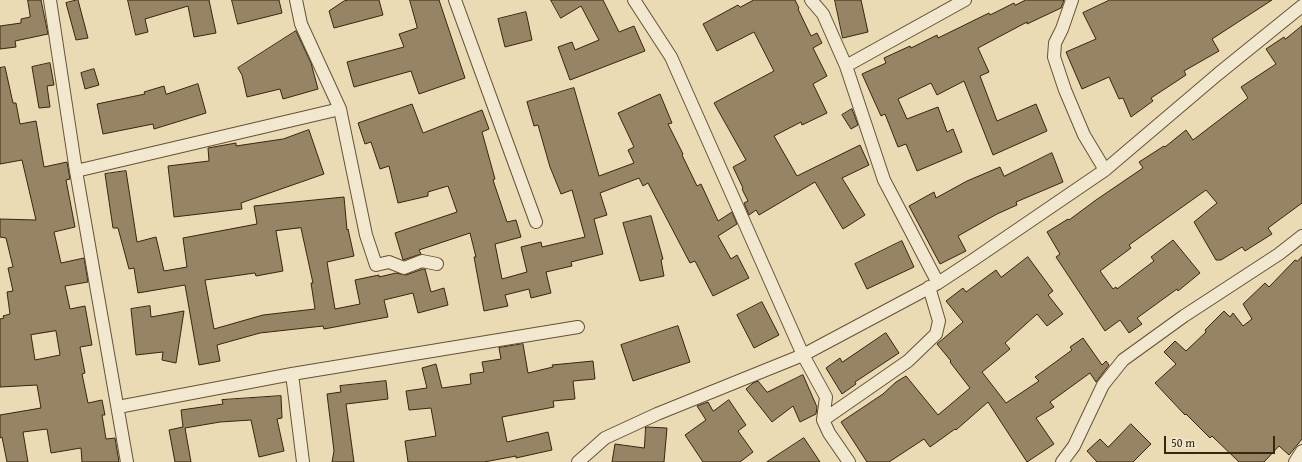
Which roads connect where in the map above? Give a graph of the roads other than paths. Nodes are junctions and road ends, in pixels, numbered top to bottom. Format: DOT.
graph roads {
  1 [pos="50,0"];
  2 [pos="296,0"];
  3 [pos="455,0"];
  4 [pos="634,0"];
  5 [pos="811,0"];
  6 [pos="965,0"];
  7 [pos="1072,0"];
  8 [pos="1302,6"];
  9 [pos="846,66"];
  10 [pos="340,109"];
  11 [pos="1104,170"];
  12 [pos="76,171"];
  13 [pos="536,222"];
  14 [pos="1302,236"];
  15 [pos="437,264"];
  16 [pos="933,285"];
  17 [pos="578,327"];
  18 [pos="803,355"];
  19 [pos="292,374"];
  20 [pos="118,407"];
  21 [pos="823,420"];
  22 [pos="1302,451"];
  23 [pos="127,462"];
  24 [pos="303,462"];
  25 [pos="578,462"];
  26 [pos="849,462"];
  27 [pos="1062,462"];
  28 [pos="1294,462"];
  1 -- 12 [label="street"];
  2 -- 10 [label="street"];
  3 -- 13 [label="street"];
  4 -- 18 [label="street"];
  5 -- 9 [label="street"];
  6 -- 9 [label="street"];
  7 -- 11 [label="street"];
  8 -- 11 [label="street"];
  9 -- 16 [label="street"];
  10 -- 12 [label="street"];
  10 -- 15 [label="street"];
  11 -- 16 [label="street"];
  12 -- 20 [label="street"];
  14 -- 27 [label="street"];
  16 -- 18 [label="street"];
  16 -- 21 [label="street"];
  17 -- 19 [label="street"];
  18 -- 21 [label="street"];
  18 -- 25 [label="street"];
  19 -- 20 [label="street"];
  19 -- 24 [label="street"];
  20 -- 23 [label="street"];
  21 -- 26 [label="street"];
  22 -- 28 [label="street"];
}
